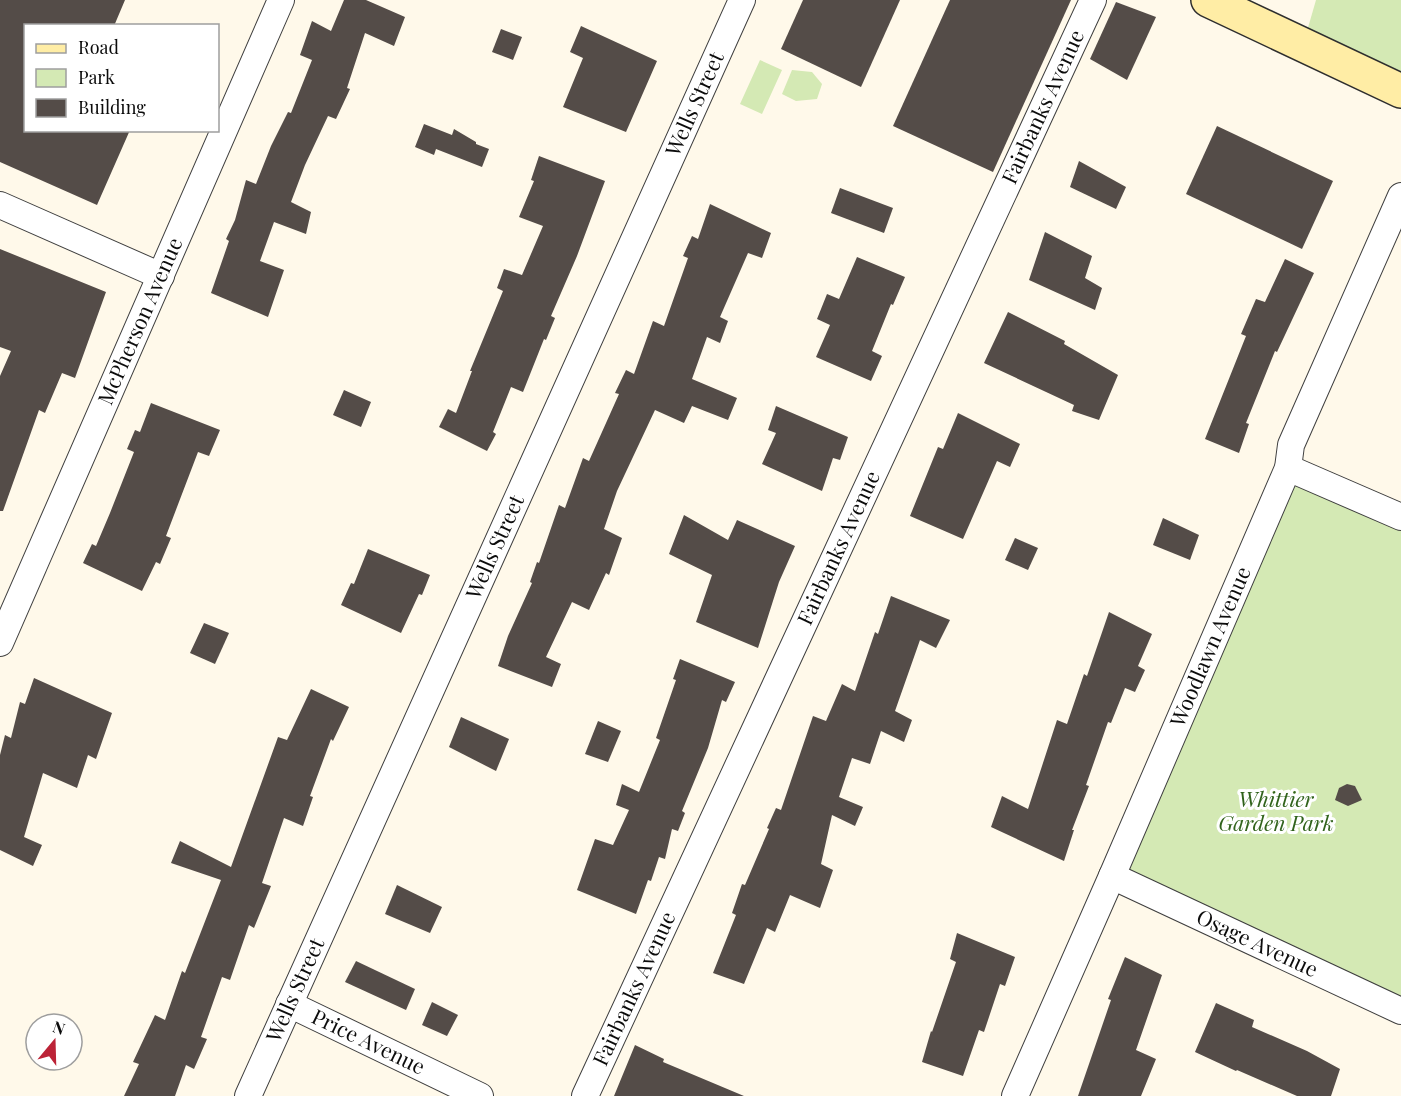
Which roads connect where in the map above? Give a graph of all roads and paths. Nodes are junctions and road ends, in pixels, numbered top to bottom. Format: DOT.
graph roads {
  1 [pos="281,0"];
  2 [pos="742,0"];
  3 [pos="1092,0"];
  4 [pos="1208,0"];
  5 [pos="1401,91"];
  6 [pos="1401,196"];
  7 [pos="0,205"];
  8 [pos="161,276"];
  9 [pos="1288,468"];
  10 [pos="1401,518"];
  11 [pos="0,643"];
  12 [pos="1112,876"];
  13 [pos="289,1004"];
  14 [pos="1399,1005"];
  15 [pos="248,1096"];
  16 [pos="480,1096"];
  17 [pos="585,1096"];
  18 [pos="1015,1096"];
  1 -- 8 [label="street, McPherson Avenue"];
  2 -- 13 [label="street, Wells Street"];
  3 -- 17 [label="street, Fairbanks Avenue"];
  4 -- 5 [label="main road"];
  6 -- 9 [label="street, Woodlawn Avenue"];
  7 -- 8 [label="street"];
  8 -- 11 [label="street, McPherson Avenue"];
  9 -- 10 [label="street"];
  9 -- 12 [label="street, Woodlawn Avenue"];
  12 -- 14 [label="street, Osage Avenue"];
  12 -- 18 [label="street, Woodlawn Avenue"];
  13 -- 15 [label="street, Wells Street"];
  13 -- 16 [label="street, Price Avenue"];
}
